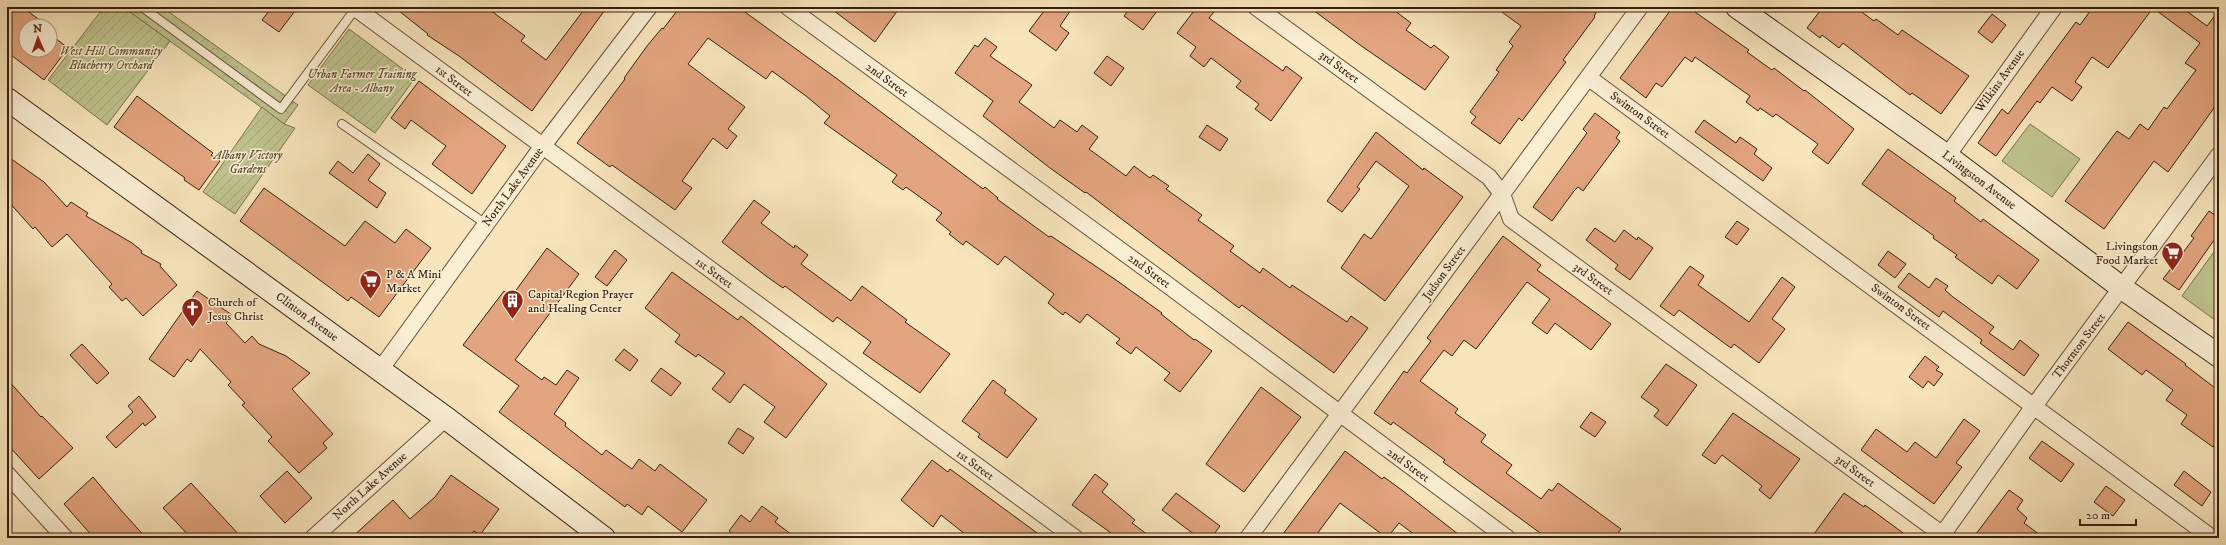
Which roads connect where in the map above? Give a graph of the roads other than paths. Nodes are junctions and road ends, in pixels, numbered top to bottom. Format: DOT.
graph roads {
  1 [pos="142,7"];
  2 [pos="649,7"];
  3 [pos="788,7"];
  4 [pos="1256,7"];
  5 [pos="1640,7"];
  6 [pos="1737,7"];
  7 [pos="2054,7"];
  8 [pos="355,8"];
  9 [pos="1589,78"];
  10 [pos="7,99"];
  11 [pos="342,124"];
  12 [pos="542,147"];
  13 [pos="2219,155"];
  14 [pos="1947,156"];
  15 [pos="1502,194"];
  16 [pos="486,224"];
  17 [pos="2122,288"];
  18 [pos="2219,356"];
  19 [pos="380,370"];
  20 [pos="2034,406"];
  21 [pos="1341,413"];
  22 [pos="446,418"];
  23 [pos="7,474"];
  24 [pos="1943,537"];
  25 [pos="64,538"];
  26 [pos="313,538"];
  27 [pos="604,538"];
  28 [pos="1075,538"];
  29 [pos="1248,538"];
  30 [pos="1507,538"];
  31 [pos="2212,538"];
  1 -- 8 [label="lane"];
  2 -- 12 [label="street, North Lake Avenue"];
  3 -- 21 [label="street, 2nd Street"];
  4 -- 15 [label="street, 3rd Street"];
  5 -- 9 [label="street, Judson Street"];
  6 -- 14 [label="street, Livingston Avenue"];
  7 -- 14 [label="street, Wilkins Avenue"];
  8 -- 12 [label="street, 1st Street"];
  9 -- 15 [label="street, Judson Street"];
  9 -- 20 [label="street, Swinton Street"];
  10 -- 19 [label="street, Clinton Avenue"];
  11 -- 16 [label="lane"];
  12 -- 16 [label="street, North Lake Avenue"];
  12 -- 28 [label="street, 1st Street"];
  13 -- 17 [label="street, Thornton Street"];
  14 -- 17 [label="street, Livingston Avenue"];
  15 -- 21 [label="street, Judson Street"];
  15 -- 24 [label="street, 3rd Street"];
  16 -- 19 [label="street, North Lake Avenue"];
  17 -- 18 [label="street, Livingston Avenue"];
  17 -- 20 [label="street, Thornton Street"];
  19 -- 22 [label="street, Clinton Avenue"];
  20 -- 24 [label="street, Thornton Street"];
  20 -- 31 [label="street, Swinton Street"];
  21 -- 29 [label="street, Judson Street"];
  21 -- 30 [label="street, 2nd Street"];
  22 -- 26 [label="street, North Lake Avenue"];
  22 -- 27 [label="street, Clinton Avenue"];
  23 -- 25 [label="street"];
}
